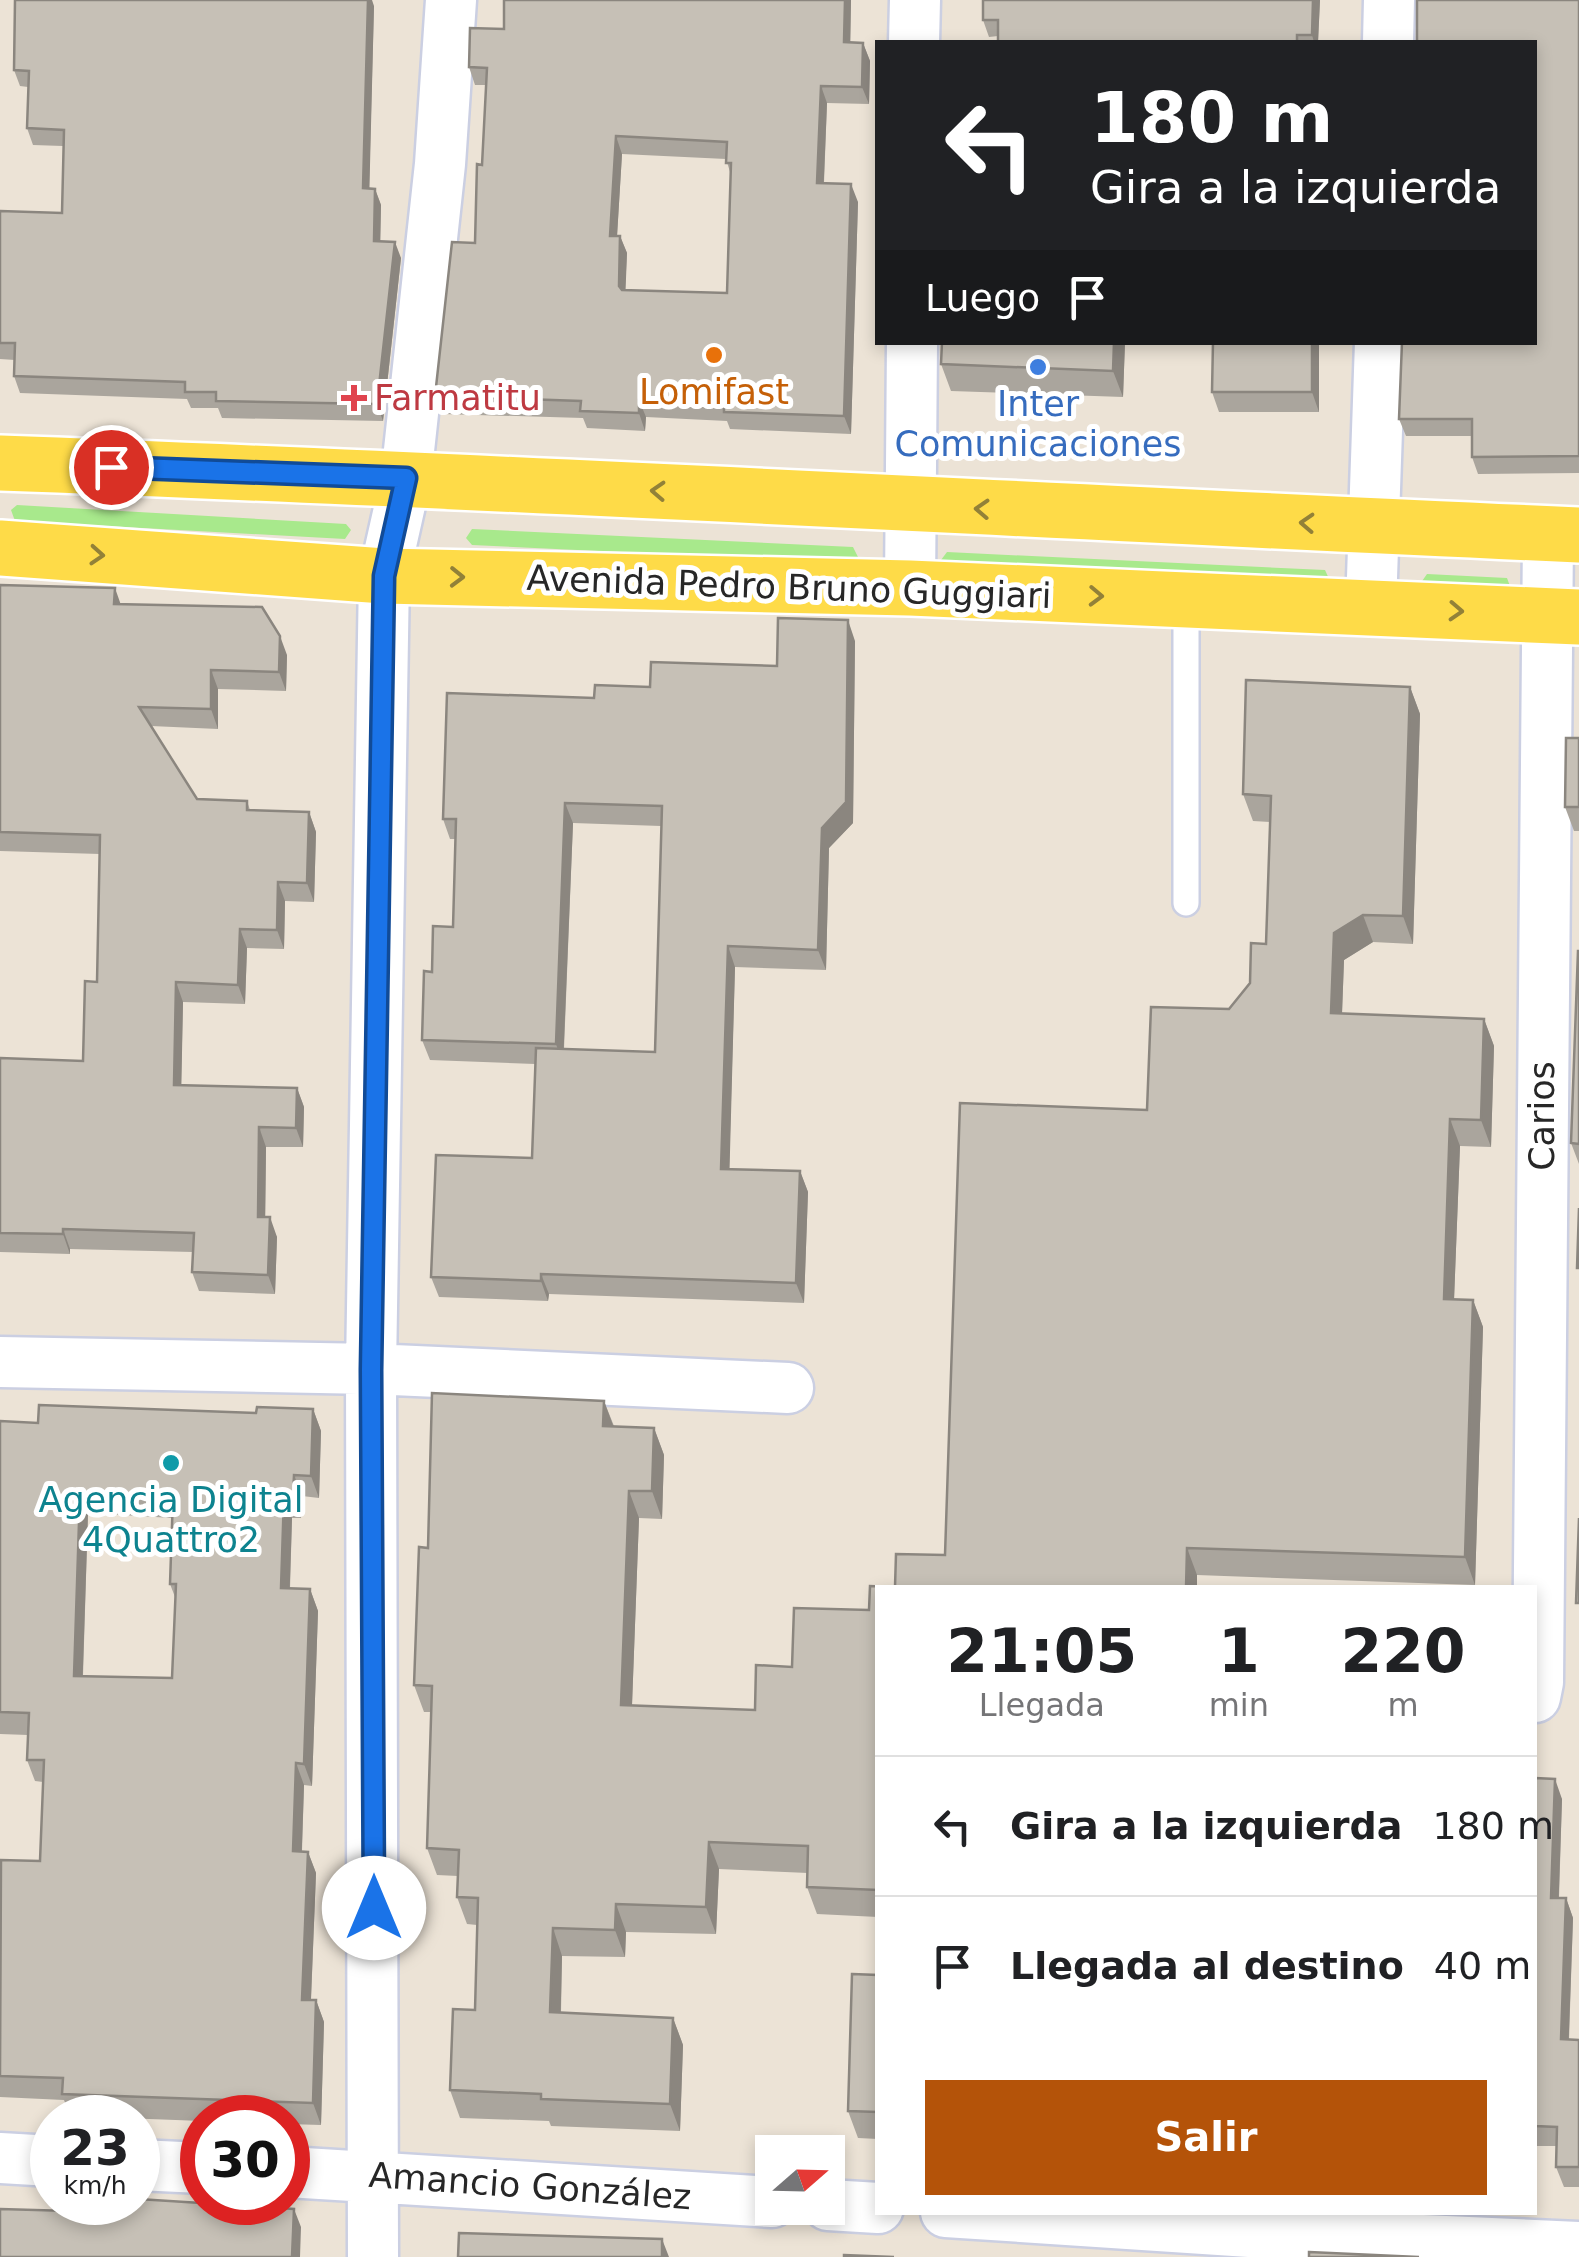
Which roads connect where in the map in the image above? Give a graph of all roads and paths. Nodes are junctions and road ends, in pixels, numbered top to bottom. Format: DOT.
graph roads {
  1 [pos="451,0"];
  2 [pos="915,0"];
  3 [pos="1389,0"];
  4 [pos="914,40"];
  5 [pos="1388,40"];
  6 [pos="912,345"];
  7 [pos="1380,345"];
  8 [pos="0,463"];
  9 [pos="401,500"];
  10 [pos="910,505"];
  11 [pos="1375,526"];
  12 [pos="1564,535"];
  13 [pos="0,548"];
  14 [pos="384,576"];
  15 [pos="910,588"];
  16 [pos="1186,600"];
  17 [pos="1371,607"];
  18 [pos="1563,616"];
  19 [pos="1186,903"];
  20 [pos="0,1362"];
  21 [pos="371,1370"];
  22 [pos="788,1388"];
  23 [pos="1537,1687"];
  24 [pos="0,2158"];
  25 [pos="30,2160"];
  26 [pos="310,2173"];
  27 [pos="375,2176"];
  28 [pos="755,2201"];
  29 [pos="845,2206"];
  30 [pos="875,2208"];
  31 [pos="989,2215"];
  32 [pos="1264,2234"];
  33 [pos="1579,2247"];
  34 [pos="374,2257"];
  1 -- 9 [label="street"];
  2 -- 4 [label="street"];
  3 -- 5 [label="street"];
  6 -- 10 [label="street"];
  7 -- 11 [label="street"];
  8 -- 9 [label="main road"];
  10 -- 9 [label="main road, one-way"];
  9 -- 14 [label="street"];
  11 -- 10 [label="main road, one-way"];
  10 -- 15 [label="street"];
  11 -- 12 [label="main road"];
  11 -- 17 [label="street"];
  12 -- 18 [label="street, Carios"];
  13 -- 14 [label="main road, Avenida Pedro Bruno Guggiari, one-way"];
  14 -- 15 [label="main road, Avenida Pedro Bruno Guggiari, one-way"];
  14 -- 21 [label="street"];
  15 -- 16 [label="main road, Avenida Pedro Bruno Guggiari, one-way"];
  16 -- 17 [label="main road, Avenida Pedro Bruno Guggiari"];
  16 -- 19 [label="lane"];
  17 -- 18 [label="main road, Avenida Pedro Bruno Guggiari, one-way"];
  18 -- 23 [label="street, Carios"];
  20 -- 21 [label="street"];
  21 -- 22 [label="street"];
  21 -- 27 [label="street"];
  24 -- 25 [label="street"];
  26 -- 27 [label="street, Amancio González"];
  27 -- 28 [label="street, Amancio González"];
  27 -- 34 [label="street"];
  29 -- 30 [label="street"];
  31 -- 32 [label="street"];
  32 -- 33 [label="street"];
}
